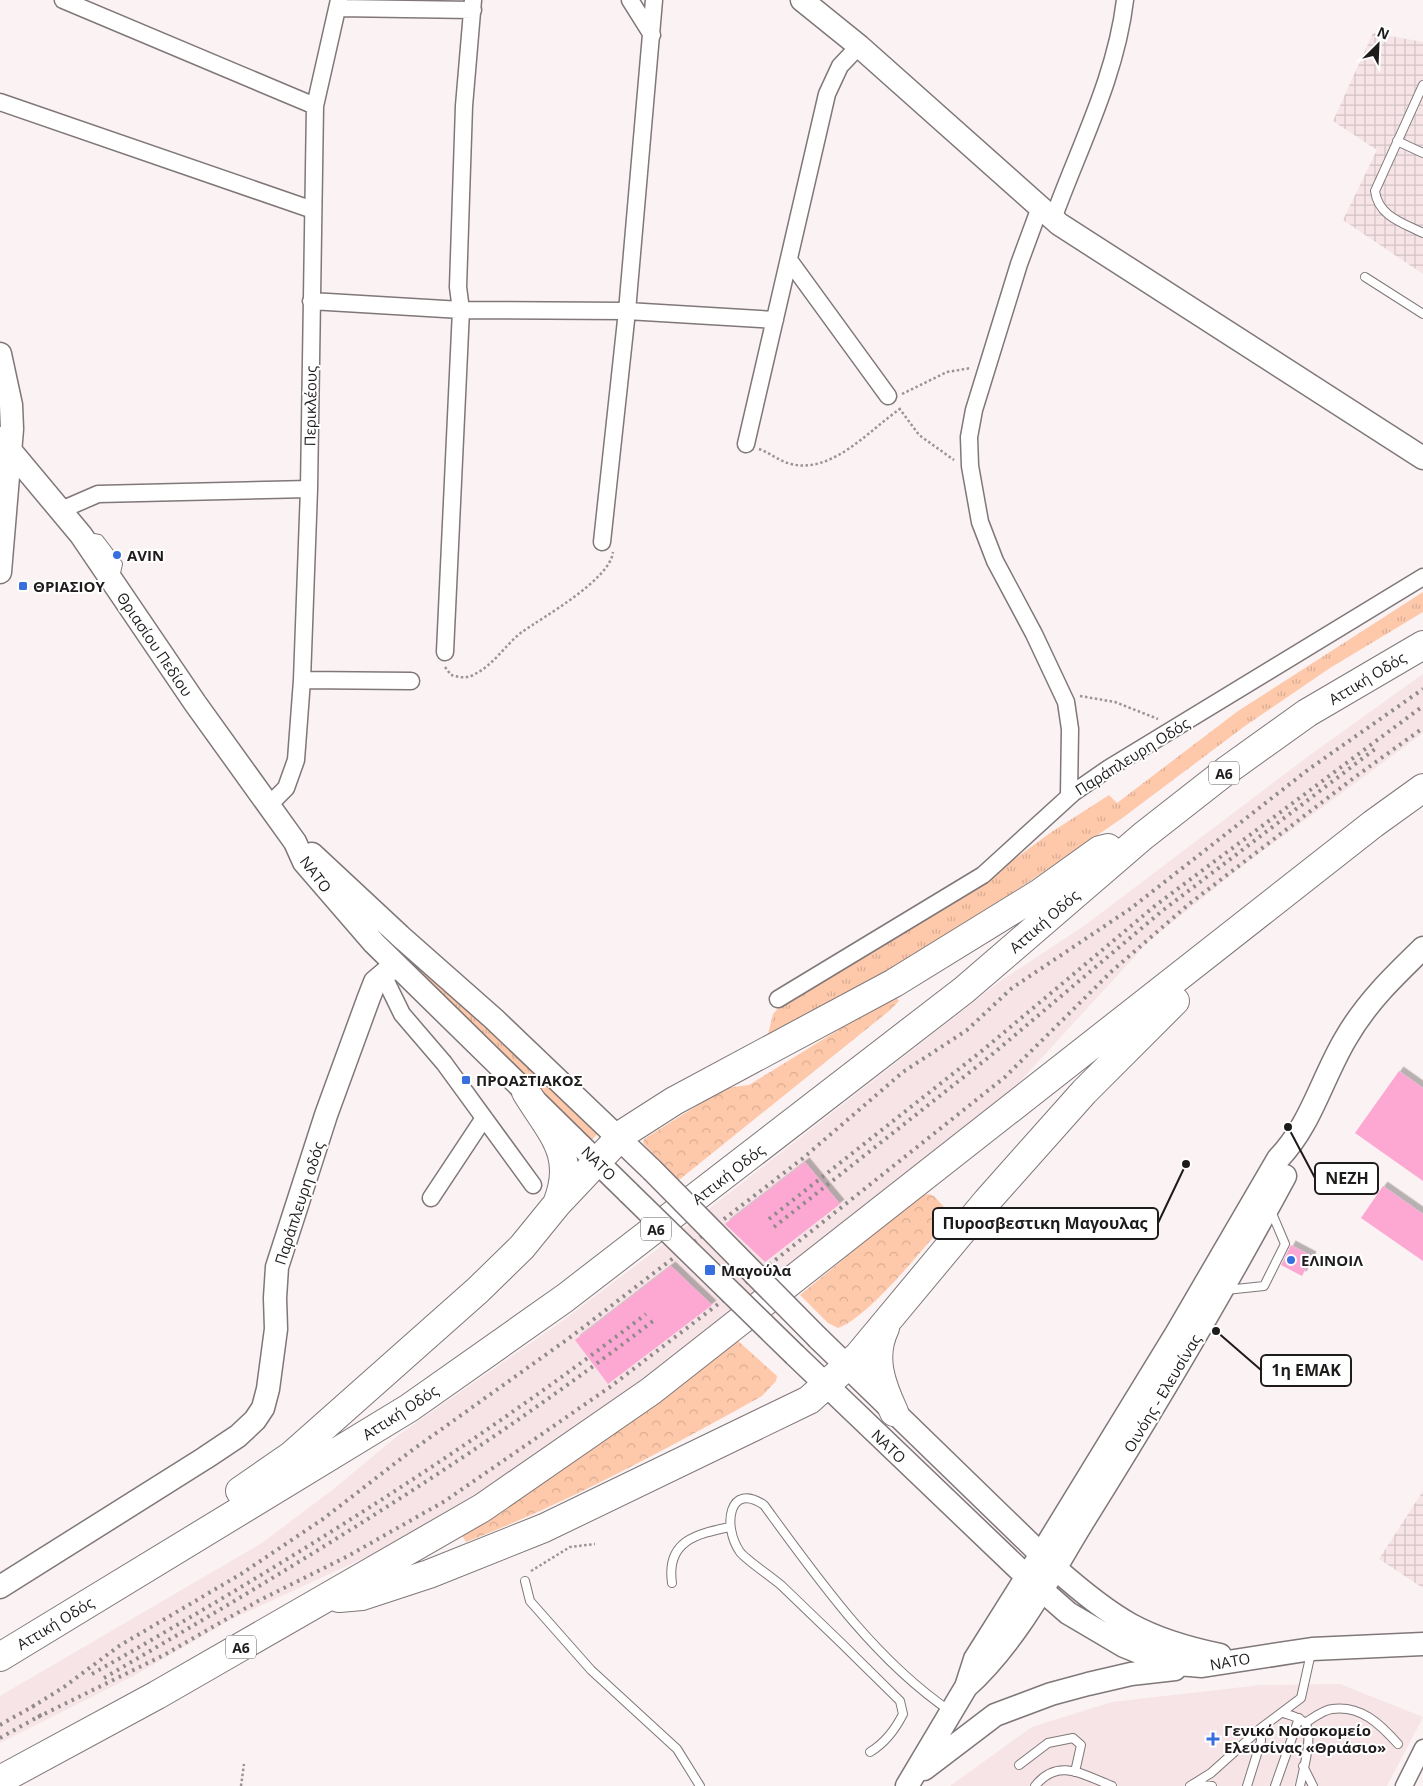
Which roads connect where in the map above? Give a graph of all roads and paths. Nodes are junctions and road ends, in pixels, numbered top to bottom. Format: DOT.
graph roads {
  1 [pos="63,0"];
  2 [pos="630,0"];
  3 [pos="654,0"];
  4 [pos="802,0"];
  5 [pos="1125,0"];
  6 [pos="338,4"];
  7 [pos="473,5"];
  8 [pos="652,35"];
  9 [pos="859,46"];
  10 [pos="1423,85"];
  11 [pos="0,102"];
  12 [pos="315,106"];
  13 [pos="1397,141"];
  14 [pos="1423,153"];
  15 [pos="313,210"];
  16 [pos="1046,213"];
  17 [pos="1423,233"];
  18 [pos="789,260"];
  19 [pos="1365,277"];
  20 [pos="311,301"];
  21 [pos="461,310"];
  22 [pos="627,311"];
  23 [pos="1423,314"];
  24 [pos="776,320"];
  25 [pos="0,354"];
  26 [pos="987,367"];
  27 [pos="888,396"];
  28 [pos="900,409"];
  29 [pos="3,444"];
  30 [pos="746,444"];
  31 [pos="1423,458"];
  32 [pos="970,466"];
  33 [pos="309,489"];
  34 [pos="61,510"];
  35 [pos="602,542"];
  36 [pos="0,572"];
  37 [pos="1423,577"];
  38 [pos="1423,645"];
  39 [pos="445,652"];
  40 [pos="302,680"];
  41 [pos="411,681"];
  42 [pos="1063,696"];
  43 [pos="1174,730"];
  44 [pos="1423,788"];
  45 [pos="1070,795"];
  46 [pos="269,805"];
  47 [pos="1143,836"];
  48 [pos="295,842"];
  49 [pos="1307,876"];
  50 [pos="1423,948"];
  51 [pos="389,970"];
  52 [pos="778,999"];
  53 [pos="526,1092"];
  54 [pos="484,1118"];
  55 [pos="1299,1133"];
  56 [pos="619,1137"];
  57 [pos="597,1161"];
  58 [pos="533,1185"];
  59 [pos="431,1198"];
  60 [pos="557,1204"];
  61 [pos="1269,1206"];
  62 [pos="1221,1290"];
  63 [pos="890,1319"];
  64 [pos="847,1367"];
  65 [pos="826,1386"];
  66 [pos="894,1412"];
  67 [pos="1065,1516"];
  68 [pos="1007,1521"];
  69 [pos="730,1527"];
  70 [pos="595,1544"];
  71 [pos="1048,1561"];
  72 [pos="135,1574"];
  73 [pos="525,1581"];
  74 [pos="672,1583"];
  75 [pos="1034,1583"];
  76 [pos="0,1587"];
  77 [pos="325,1599"];
  78 [pos="1423,1644"];
  79 [pos="1312,1649"];
  80 [pos="1261,1656"];
  81 [pos="0,1657"];
  82 [pos="1202,1666"];
  83 [pos="951,1712"];
  84 [pos="1283,1713"];
  85 [pos="1301,1720"];
  86 [pos="1261,1728"];
  87 [pos="1398,1744"];
  88 [pos="1423,1748"];
  89 [pos="870,1752"];
  90 [pos="244,1764"];
  91 [pos="1019,1765"];
  92 [pos="1303,1766"];
  93 [pos="1075,1772"];
  94 [pos="0,1780"];
  95 [pos="909,1783"];
  96 [pos="1192,1785"];
  97 [pos="241,1786"];
  98 [pos="700,1786"];
  99 [pos="1035,1786"];
  100 [pos="1112,1786"];
  101 [pos="1212,1786"];
  102 [pos="1247,1786"];
  103 [pos="1275,1786"];
  104 [pos="1300,1786"];
  105 [pos="1313,1786"];
  106 [pos="1404,1786"];
  1 -- 12 [label="street"];
  2 -- 8 [label="street"];
  3 -- 8 [label="street"];
  4 -- 9 [label="main road"];
  5 -- 16 [label="street"];
  6 -- 7 [label="street"];
  6 -- 12 [label="street, Περικλέους"];
  7 -- 21 [label="street"];
  8 -- 22 [label="street"];
  9 -- 16 [label="main road"];
  9 -- 18 [label="street"];
  10 -- 13 [label="lane"];
  11 -- 15 [label="street"];
  12 -- 15 [label="street, Περικλέους"];
  13 -- 14 [label="lane"];
  13 -- 17 [label="lane"];
  15 -- 20 [label="street, Περικλέους"];
  16 -- 26 [label="street"];
  16 -- 31 [label="main road"];
  18 -- 24 [label="street"];
  18 -- 27 [label="street"];
  19 -- 23 [label="lane"];
  20 -- 21 [label="street"];
  20 -- 33 [label="street, Περικλέους"];
  21 -- 22 [label="street"];
  21 -- 39 [label="street"];
  22 -- 24 [label="street"];
  22 -- 35 [label="street"];
  24 -- 30 [label="street"];
  25 -- 29 [label="main road"];
  26 -- 27 [label="path"];
  26 -- 32 [label="street"];
  27 -- 28 [label="path"];
  28 -- 30 [label="path"];
  28 -- 32 [label="path"];
  29 -- 34 [label="main road, Θριασίου Πεδίου"];
  29 -- 36 [label="main road"];
  32 -- 42 [label="street"];
  33 -- 34 [label="street"];
  33 -- 40 [label="street, Περικλέους"];
  34 -- 46 [label="main road, Θριασίου Πεδίου"];
  35 -- 39 [label="path"];
  37 -- 43 [label="street, Παράπλευρη Οδός"];
  38 -- 47 [label="highway, Αττική Οδός / Α6"];
  40 -- 41 [label="street"];
  40 -- 46 [label="street, Περικλέους"];
  42 -- 43 [label="path"];
  42 -- 45 [label="street"];
  43 -- 45 [label="street, Παράπλευρη Οδός"];
  44 -- 49 [label="highway, Α6"];
  45 -- 52 [label="street, Παράπλευρη Οδός"];
  46 -- 48 [label="main road, Θριασίου Πεδίου"];
  47 -- 56 [label="highway"];
  47 -- 72 [label="highway, Αττική Οδός / Α6"];
  48 -- 51 [label="main road, ΝΑΤΟ"];
  48 -- 56 [label="main road, ΝΑΤΟ"];
  49 -- 63 [label="highway"];
  49 -- 77 [label="highway, Α6"];
  50 -- 55 [label="main road, Οινόης - Ελευσίνας"];
  51 -- 53 [label="main road, ΝΑΤΟ"];
  51 -- 54 [label="street"];
  51 -- 76 [label="main road, Παράπλευρη οδός"];
  53 -- 57 [label="main road, ΝΑΤΟ"];
  53 -- 60 [label="highway"];
  54 -- 58 [label="street"];
  54 -- 59 [label="street"];
  55 -- 61 [label="main road, Οινόης - Ελευσίνας"];
  55 -- 67 [label="main road, Οινόης - Ελευσίνας"];
  56 -- 57 [label="highway"];
  56 -- 64 [label="main road, ΝΑΤΟ, bridge"];
  57 -- 60 [label="highway"];
  57 -- 65 [label="main road, ΝΑΤΟ, bridge"];
  60 -- 72 [label="highway"];
  61 -- 62 [label="main road, Οινόης - Ελευσίνας"];
  61 -- 62 [label="lane"];
  62 -- 71 [label="main road, Οινόης - Ελευσίνας"];
  63 -- 64 [label="highway"];
  63 -- 66 [label="highway"];
  64 -- 65 [label="highway"];
  64 -- 66 [label="main road, ΝΑΤΟ"];
  65 -- 75 [label="main road, ΝΑΤΟ"];
  65 -- 77 [label="highway"];
  66 -- 68 [label="main road, ΝΑΤΟ"];
  67 -- 68 [label="main road"];
  67 -- 71 [label="main road, Οινόης - Ελευσίνας"];
  68 -- 71 [label="main road, ΝΑΤΟ"];
  69 -- 74 [label="lane"];
  69 -- 83 [label="lane"];
  69 -- 89 [label="lane"];
  70 -- 73 [label="path"];
  71 -- 75 [label="main road"];
  71 -- 80 [label="main road, ΝΑΤΟ"];
  72 -- 81 [label="highway, Αττική Οδός / Α6"];
  73 -- 98 [label="lane"];
  75 -- 82 [label="main road, ΝΑΤΟ"];
  75 -- 83 [label="main road"];
  77 -- 94 [label="highway, Α6"];
  78 -- 79 [label="main road, ΝΑΤΟ"];
  79 -- 80 [label="main road, ΝΑΤΟ"];
  79 -- 84 [label="lane"];
  80 -- 82 [label="main road, ΝΑΤΟ"];
  82 -- 95 [label="main road"];
  83 -- 95 [label="main road"];
  84 -- 85 [label="lane"];
  84 -- 86 [label="lane"];
  85 -- 87 [label="lane"];
  85 -- 92 [label="lane"];
  85 -- 103 [label="lane"];
  86 -- 96 [label="lane"];
  86 -- 102 [label="lane"];
  88 -- 106 [label="street"];
  90 -- 97 [label="path"];
  91 -- 93 [label="lane"];
  92 -- 104 [label="lane"];
  92 -- 105 [label="lane"];
  93 -- 99 [label="lane"];
  93 -- 100 [label="lane"];
  96 -- 101 [label="lane"];
}
